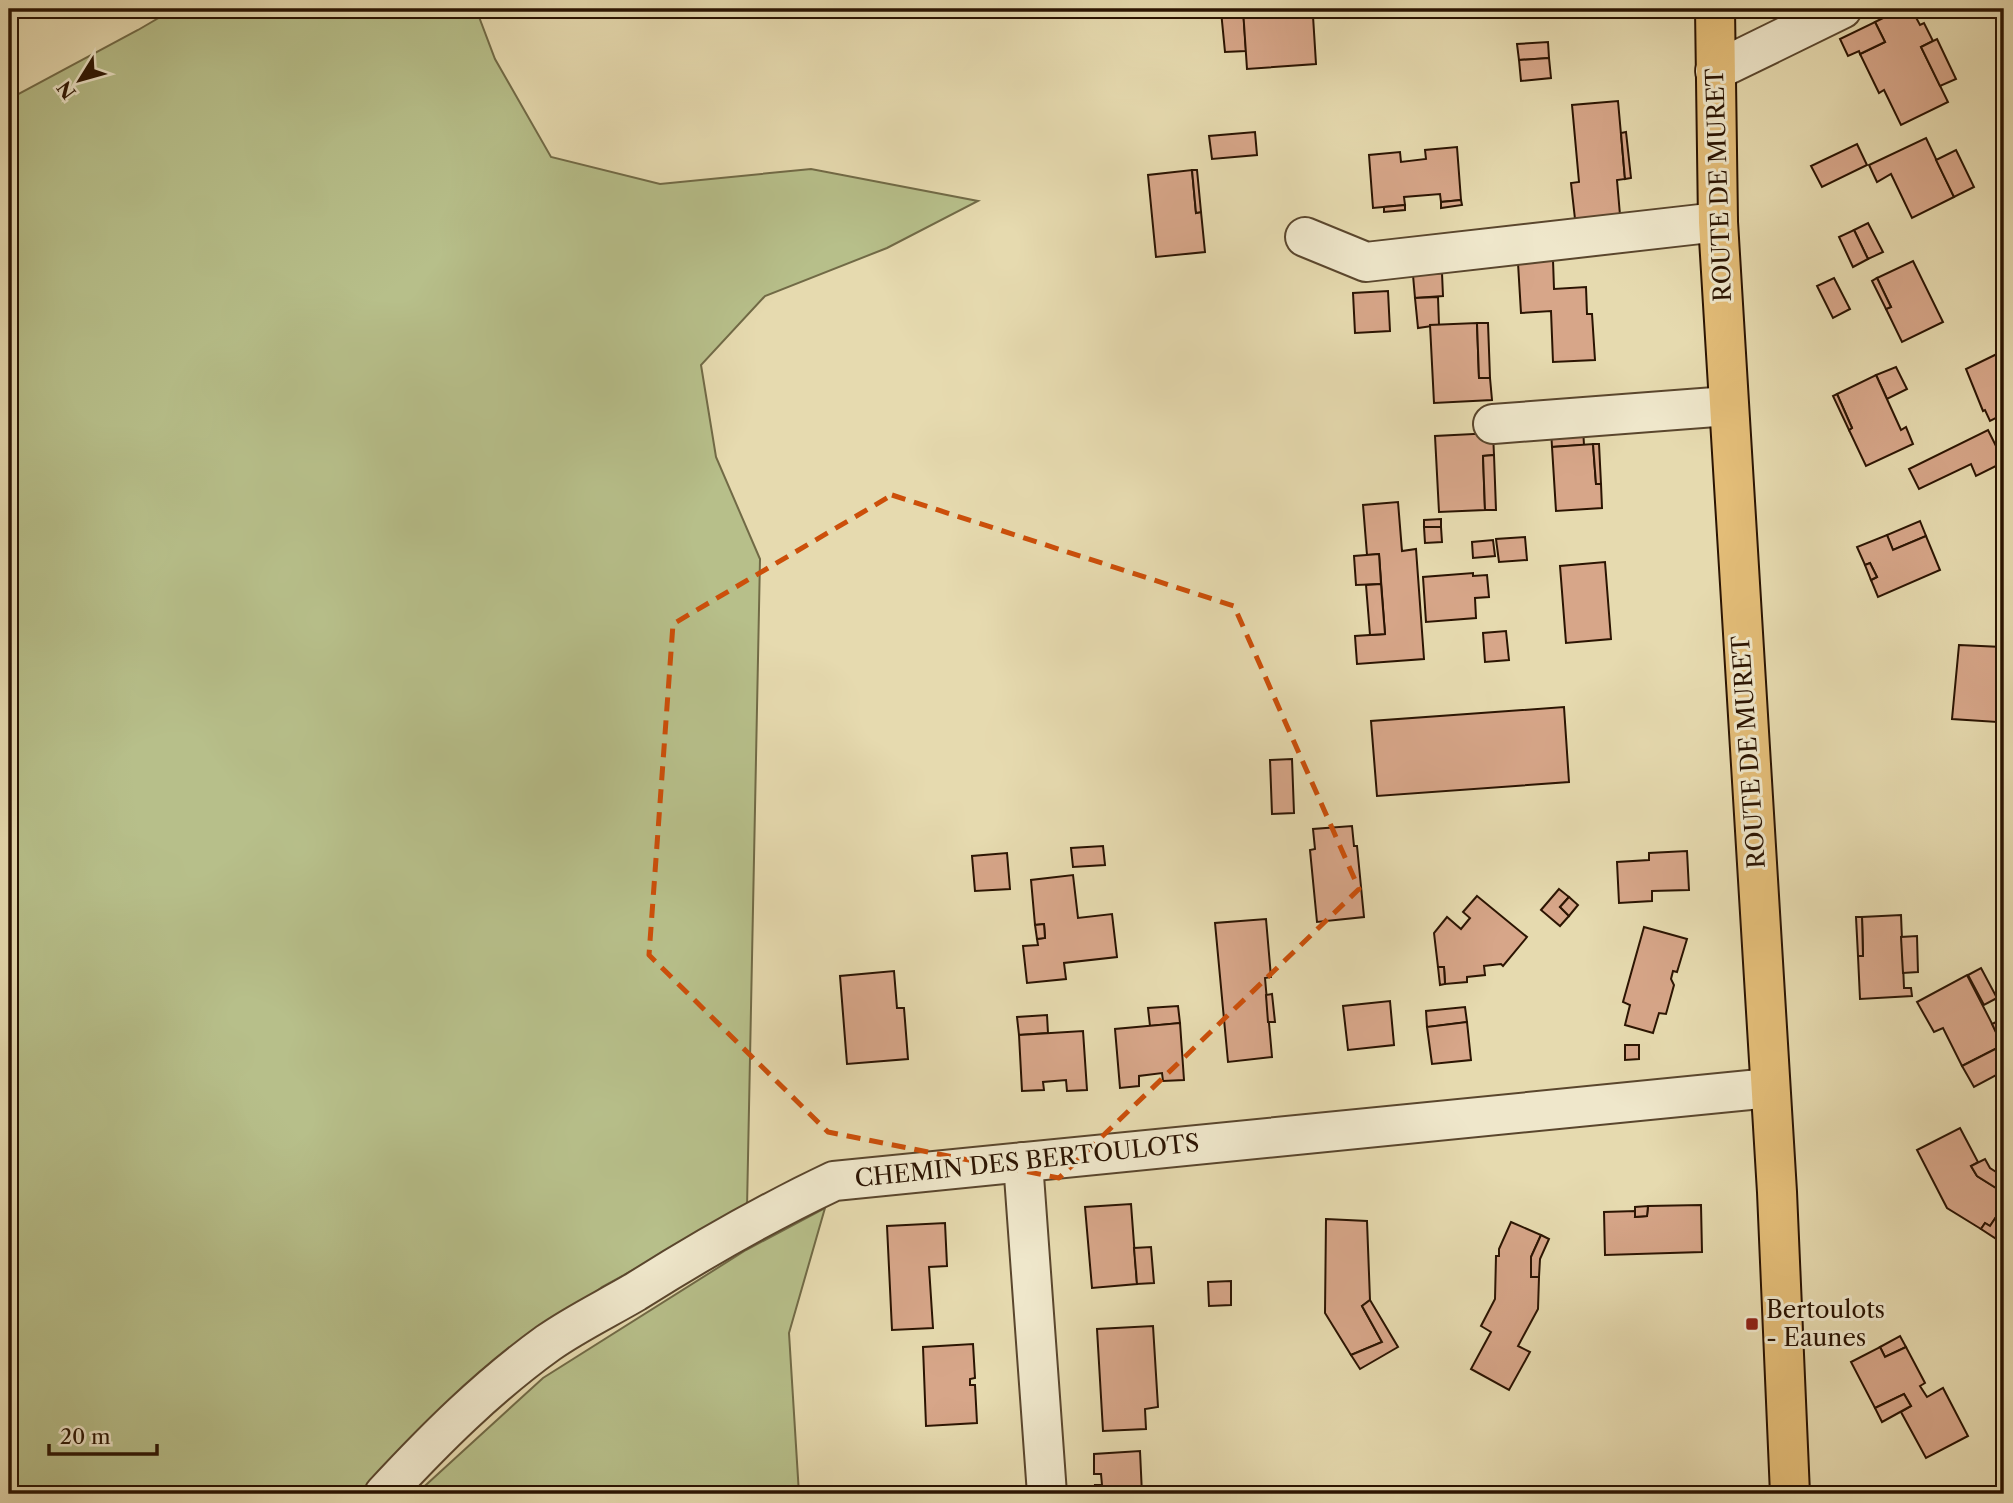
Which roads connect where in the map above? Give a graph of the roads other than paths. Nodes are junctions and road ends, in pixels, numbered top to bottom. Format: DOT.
graph roads {
  1 [pos="1715,9"];
  2 [pos="1842,9"];
  3 [pos="1715,71"];
  4 [pos="1718,222"];
  5 [pos="1305,237"];
  6 [pos="1728,406"];
  7 [pos="1493,424"];
  8 [pos="1770,1088"];
  9 [pos="1023,1161"];
  10 [pos="384,1494"];
  11 [pos="1047,1494"];
  12 [pos="1790,1494"];
  1 -- 3 [label="main road, ROUTE DE MURET"];
  2 -- 3 [label="street"];
  3 -- 4 [label="main road, ROUTE DE MURET"];
  4 -- 5 [label="street"];
  4 -- 6 [label="main road, ROUTE DE MURET"];
  6 -- 7 [label="street"];
  6 -- 8 [label="main road, ROUTE DE MURET"];
  8 -- 9 [label="street, CHEMIN DES BERTOULOTS"];
  8 -- 12 [label="main road, ROUTE DE MURET"];
  9 -- 10 [label="street, CHEMIN DES BERTOULOTS"];
  9 -- 11 [label="street"];
}
